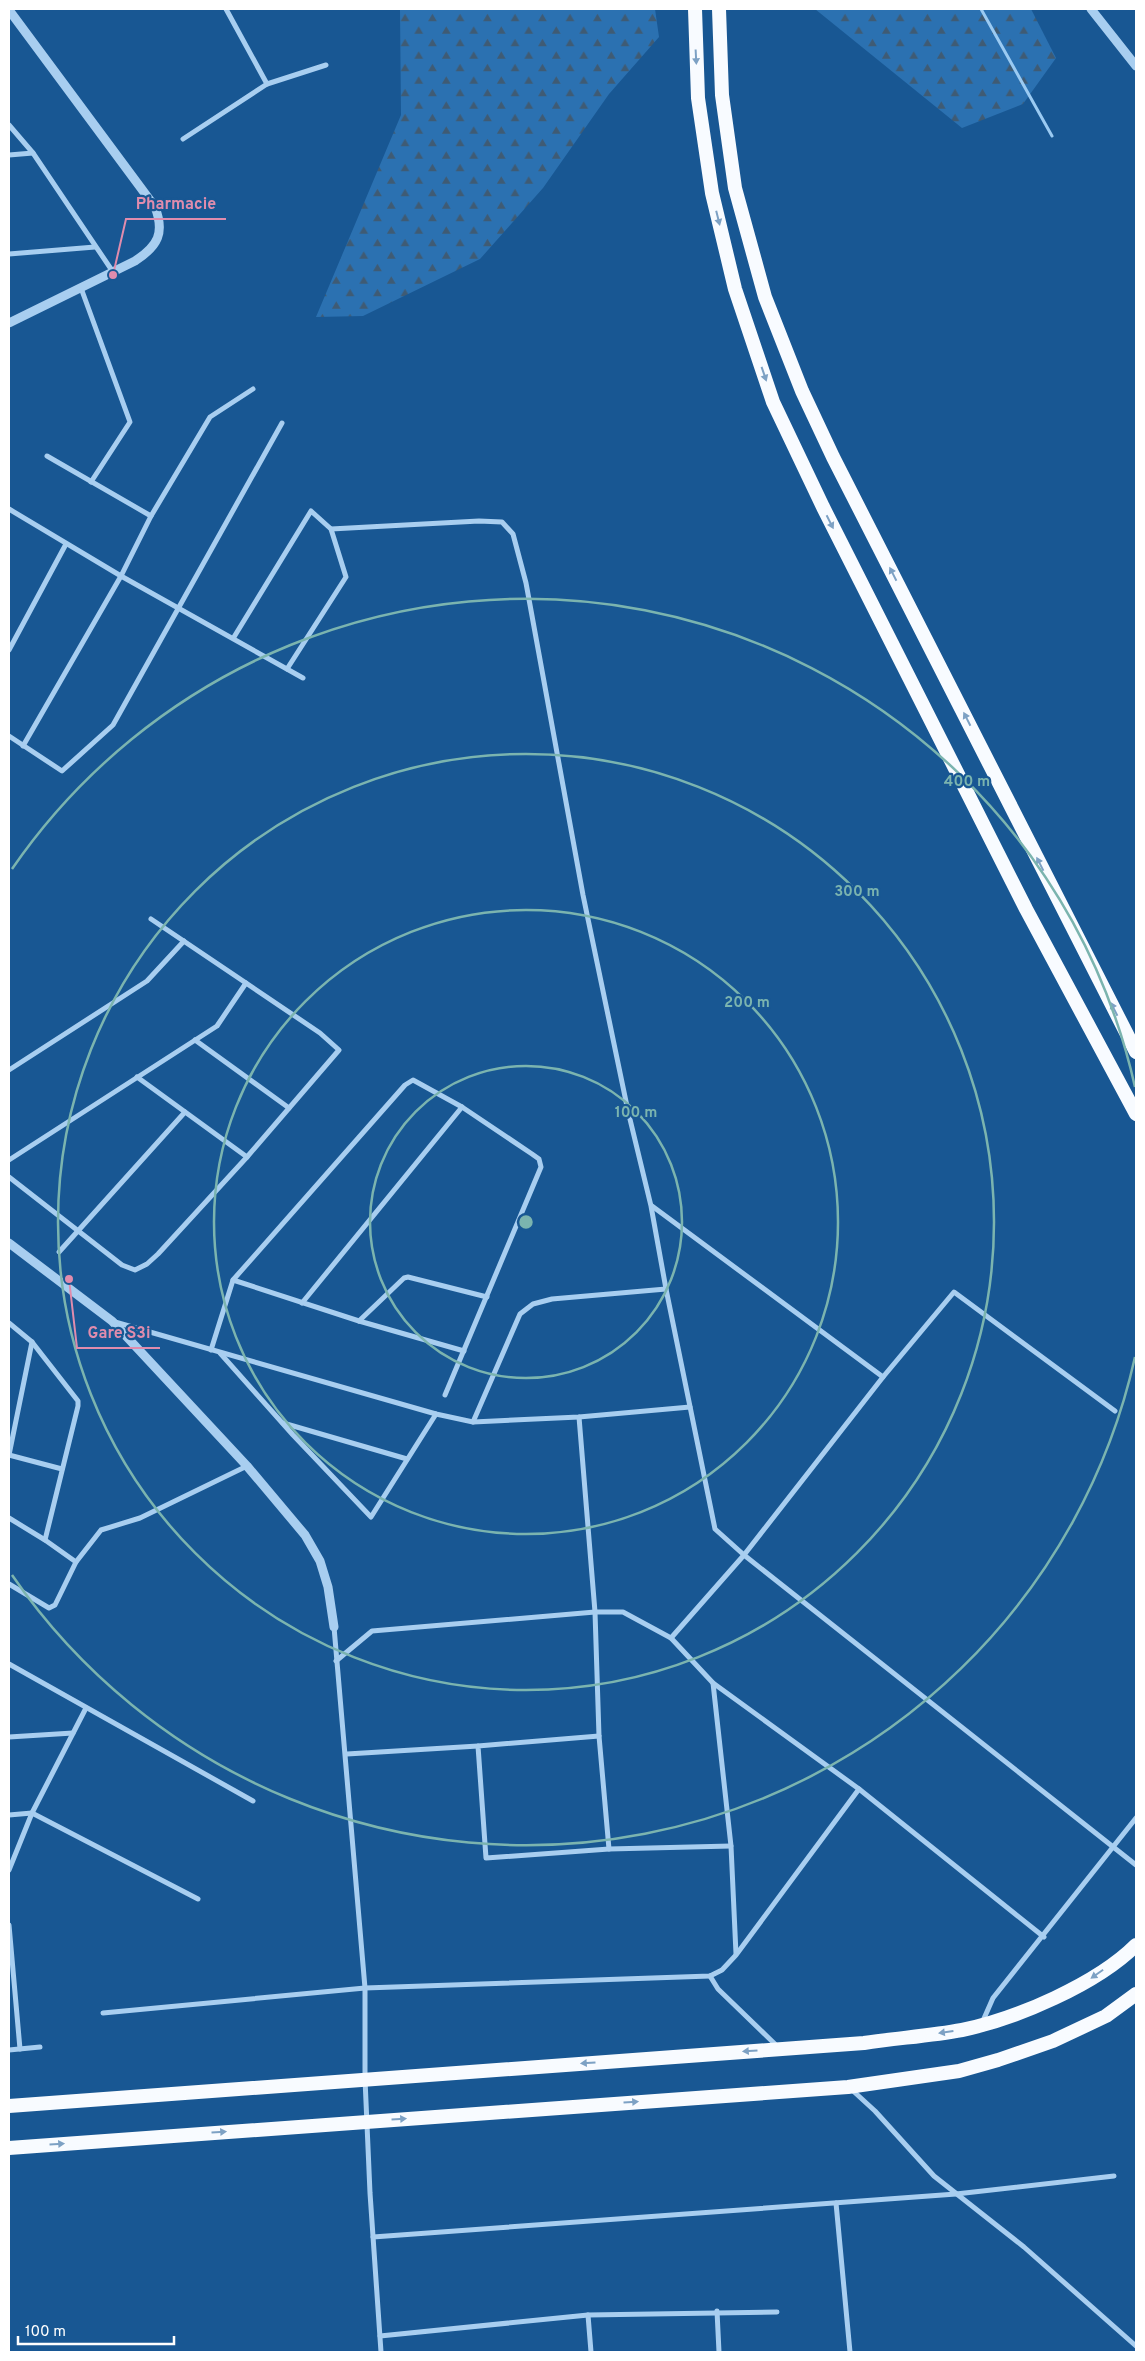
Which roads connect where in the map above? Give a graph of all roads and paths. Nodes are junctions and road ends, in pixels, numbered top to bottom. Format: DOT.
graph roads {
  1 [pos="226,9"];
  2 [pos="695,9"];
  3 [pos="719,9"];
  4 [pos="1090,9"];
  5 [pos="9,10"];
  6 [pos="326,65"];
  7 [pos="1136,66"];
  8 [pos="267,84"];
  9 [pos="9,125"];
  10 [pos="183,139"];
  11 [pos="33,153"];
  12 [pos="9,155"];
  13 [pos="95,247"];
  14 [pos="9,254"];
  15 [pos="113,272"];
  16 [pos="81,288"];
  17 [pos="9,323"];
  18 [pos="252,389"];
  19 [pos="282,423"];
  20 [pos="47,456"];
  21 [pos="91,482"];
  22 [pos="9,509"];
  23 [pos="151,516"];
  24 [pos="330,529"];
  25 [pos="66,544"];
  26 [pos="121,576"];
  27 [pos="179,607"];
  28 [pos="234,637"];
  29 [pos="9,650"];
  30 [pos="287,668"];
  31 [pos="303,678"];
  32 [pos="9,736"];
  33 [pos="23,746"];
  34 [pos="151,918"];
  35 [pos="184,941"];
  36 [pos="246,983"];
  37 [pos="195,1040"];
  38 [pos="1136,1052"];
  39 [pos="9,1070"];
  40 [pos="137,1077"];
  41 [pos="462,1107"];
  42 [pos="289,1108"];
  43 [pos="185,1112"];
  44 [pos="1136,1114"];
  45 [pos="247,1158"];
  46 [pos="9,1160"];
  47 [pos="9,1177"];
  48 [pos="651,1206"];
  49 [pos="78,1231"];
  50 [pos="9,1243"];
  51 [pos="59,1252"];
  52 [pos="233,1280"];
  53 [pos="666,1289"];
  54 [pos="487,1297"];
  55 [pos="302,1302"];
  56 [pos="112,1321"];
  57 [pos="359,1321"];
  58 [pos="9,1323"];
  59 [pos="32,1342"];
  60 [pos="211,1350"];
  61 [pos="464,1351"];
  62 [pos="220,1352"];
  63 [pos="883,1377"];
  64 [pos="445,1395"];
  65 [pos="690,1407"];
  66 [pos="1115,1411"];
  67 [pos="436,1414"];
  68 [pos="579,1417"];
  69 [pos="282,1422"];
  70 [pos="473,1422"];
  71 [pos="9,1455"];
  72 [pos="408,1460"];
  73 [pos="247,1466"];
  74 [pos="62,1469"];
  75 [pos="9,1518"];
  76 [pos="45,1540"];
  77 [pos="744,1555"];
  78 [pos="76,1562"];
  79 [pos="9,1584"];
  80 [pos="595,1612"];
  81 [pos="334,1627"];
  82 [pos="671,1638"];
  83 [pos="336,1661"];
  84 [pos="9,1664"];
  85 [pos="713,1683"];
  86 [pos="86,1708"];
  87 [pos="73,1733"];
  88 [pos="599,1736"];
  89 [pos="9,1737"];
  90 [pos="478,1746"];
  91 [pos="346,1754"];
  92 [pos="859,1789"];
  93 [pos="253,1801"];
  94 [pos="32,1813"];
  95 [pos="9,1815"];
  96 [pos="1136,1818"];
  97 [pos="731,1846"];
  98 [pos="1114,1846"];
  99 [pos="609,1849"];
  100 [pos="1136,1864"];
  101 [pos="9,1870"];
  102 [pos="198,1899"];
  103 [pos="9,1925"];
  104 [pos="1044,1936"];
  105 [pos="1136,1945"];
  106 [pos="736,1955"];
  107 [pos="710,1976"];
  108 [pos="365,1988"];
  109 [pos="1136,1994"];
  110 [pos="103,2013"];
  111 [pos="981,2025"];
  112 [pos="40,2047"];
  113 [pos="20,2049"];
  114 [pos="780,2049"];
  115 [pos="9,2050"];
  116 [pos="366,2079"];
  117 [pos="848,2087"];
  118 [pos="9,2106"];
  119 [pos="367,2122"];
  120 [pos="9,2148"];
  121 [pos="1114,2176"];
  122 [pos="956,2194"];
  123 [pos="836,2203"];
  124 [pos="373,2237"];
  125 [pos="717,2311"];
  126 [pos="777,2312"];
  127 [pos="588,2315"];
  128 [pos="380,2336"];
  129 [pos="1136,2346"];
  130 [pos="381,2352"];
  131 [pos="591,2352"];
  132 [pos="719,2352"];
  133 [pos="850,2352"];
  1 -- 8 [label="street"];
  2 -- 44 [label="highway, one-way"];
  38 -- 3 [label="highway, one-way"];
  4 -- 7 [label="street"];
  5 -- 15 [label="street"];
  6 -- 8 [label="street"];
  8 -- 10 [label="street"];
  9 -- 11 [label="street"];
  11 -- 12 [label="street"];
  11 -- 13 [label="street"];
  13 -- 14 [label="street"];
  13 -- 15 [label="street"];
  15 -- 16 [label="street"];
  16 -- 17 [label="street"];
  16 -- 21 [label="street"];
  18 -- 23 [label="street"];
  19 -- 27 [label="street"];
  20 -- 21 [label="street"];
  21 -- 23 [label="street"];
  22 -- 25 [label="street"];
  23 -- 26 [label="street"];
  24 -- 28 [label="street"];
  24 -- 30 [label="street"];
  24 -- 48 [label="street"];
  25 -- 26 [label="street"];
  25 -- 29 [label="street"];
  26 -- 27 [label="street"];
  26 -- 33 [label="street"];
  27 -- 28 [label="street"];
  27 -- 33 [label="street"];
  28 -- 30 [label="street"];
  30 -- 31 [label="street"];
  32 -- 33 [label="street"];
  34 -- 35 [label="street"];
  35 -- 36 [label="street"];
  35 -- 39 [label="street"];
  36 -- 37 [label="street"];
  36 -- 42 [label="street"];
  37 -- 40 [label="street"];
  37 -- 42 [label="street"];
  40 -- 43 [label="street"];
  40 -- 46 [label="street"];
  41 -- 52 [label="street"];
  41 -- 54 [label="street"];
  41 -- 55 [label="street"];
  42 -- 45 [label="street"];
  43 -- 45 [label="street"];
  43 -- 49 [label="street"];
  45 -- 49 [label="street"];
  47 -- 49 [label="street"];
  48 -- 53 [label="street"];
  48 -- 63 [label="street"];
  49 -- 51 [label="street"];
  50 -- 56 [label="street"];
  52 -- 55 [label="street"];
  52 -- 60 [label="street"];
  53 -- 65 [label="street"];
  53 -- 70 [label="street"];
  54 -- 57 [label="street"];
  54 -- 61 [label="street"];
  55 -- 57 [label="street"];
  56 -- 60 [label="street"];
  56 -- 73 [label="street"];
  57 -- 61 [label="street"];
  58 -- 59 [label="street"];
  59 -- 71 [label="street"];
  59 -- 74 [label="street"];
  60 -- 62 [label="street"];
  61 -- 64 [label="street"];
  62 -- 67 [label="street"];
  62 -- 69 [label="street"];
  63 -- 66 [label="street"];
  63 -- 77 [label="street"];
  65 -- 68 [label="street"];
  65 -- 77 [label="street"];
  67 -- 70 [label="street"];
  67 -- 72 [label="street"];
  68 -- 70 [label="street"];
  68 -- 80 [label="street"];
  69 -- 72 [label="street"];
  69 -- 72 [label="street"];
  71 -- 74 [label="street"];
  73 -- 78 [label="street"];
  73 -- 81 [label="street"];
  74 -- 76 [label="street"];
  75 -- 76 [label="street"];
  76 -- 78 [label="street"];
  77 -- 82 [label="street"];
  77 -- 98 [label="street"];
  78 -- 79 [label="street"];
  80 -- 82 [label="street"];
  80 -- 83 [label="street"];
  80 -- 88 [label="street"];
  81 -- 83 [label="street"];
  82 -- 85 [label="street"];
  83 -- 91 [label="street"];
  84 -- 86 [label="street"];
  85 -- 92 [label="street"];
  85 -- 97 [label="street"];
  86 -- 87 [label="street"];
  86 -- 93 [label="street"];
  87 -- 89 [label="street"];
  87 -- 94 [label="street"];
  88 -- 90 [label="street"];
  88 -- 99 [label="street"];
  90 -- 91 [label="street"];
  90 -- 99 [label="street"];
  91 -- 108 [label="street"];
  92 -- 104 [label="street"];
  92 -- 106 [label="street"];
  94 -- 95 [label="street"];
  94 -- 101 [label="street"];
  94 -- 102 [label="street"];
  96 -- 98 [label="street"];
  97 -- 99 [label="street"];
  97 -- 106 [label="street"];
  98 -- 100 [label="street"];
  98 -- 104 [label="street"];
  103 -- 113 [label="street"];
  104 -- 111 [label="street"];
  105 -- 111 [label="highway, one-way"];
  106 -- 107 [label="street"];
  107 -- 108 [label="street"];
  107 -- 114 [label="street"];
  108 -- 110 [label="street"];
  108 -- 116 [label="street"];
  109 -- 117 [label="highway"];
  111 -- 114 [label="highway, one-way"];
  112 -- 113 [label="street"];
  113 -- 115 [label="street"];
  114 -- 116 [label="highway, one-way"];
  116 -- 118 [label="highway"];
  116 -- 119 [label="street"];
  119 -- 117 [label="highway, one-way"];
  117 -- 122 [label="street"];
  120 -- 119 [label="highway, one-way"];
  119 -- 124 [label="street"];
  121 -- 122 [label="street"];
  122 -- 123 [label="street"];
  122 -- 129 [label="street"];
  123 -- 124 [label="street"];
  123 -- 133 [label="street"];
  124 -- 128 [label="street"];
  125 -- 126 [label="street"];
  125 -- 127 [label="street"];
  125 -- 132 [label="street"];
  127 -- 128 [label="street"];
  127 -- 131 [label="street"];
  128 -- 130 [label="street"];
}
